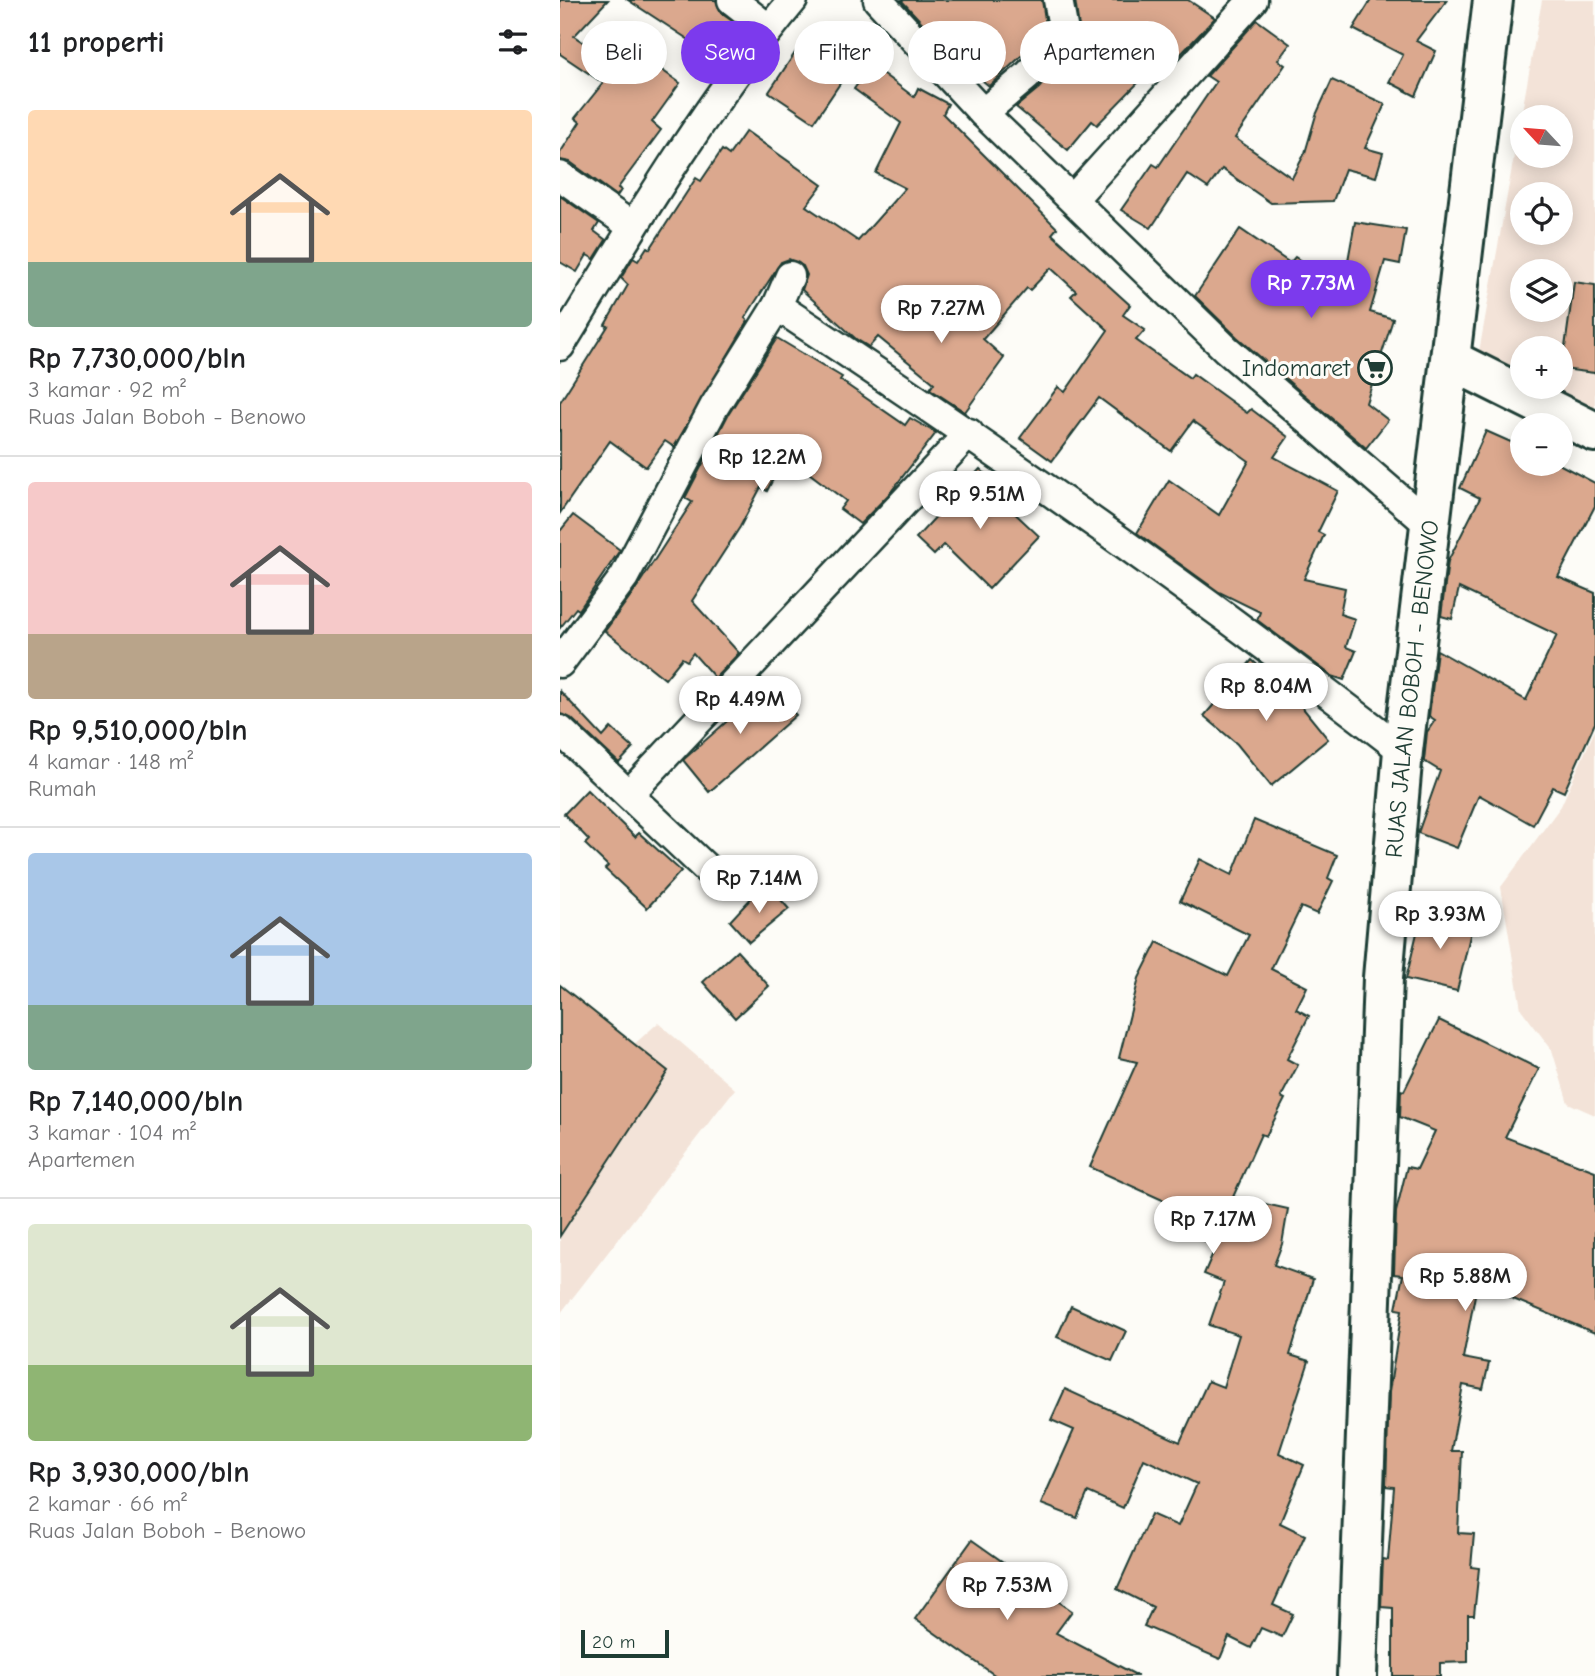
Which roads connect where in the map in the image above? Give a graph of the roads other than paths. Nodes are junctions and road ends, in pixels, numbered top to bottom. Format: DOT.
graph roads {
  1 [pos="732,0"];
  2 [pos="793,0"];
  3 [pos="878,0"];
  4 [pos="1058,0"];
  5 [pos="1253,0"];
  6 [pos="1493,0"];
  7 [pos="759,21"];
  8 [pos="776,21"];
  9 [pos="727,84"];
  10 [pos="983,113"];
  11 [pos="560,176"];
  12 [pos="1073,199"];
  13 [pos="633,227"];
  14 [pos="790,276"];
  15 [pos="777,306"];
  16 [pos="560,346"];
  17 [pos="1451,360"];
  18 [pos="1595,432"];
  19 [pos="969,433"];
  20 [pos="1432,527"];
  21 [pos="560,663"];
  22 [pos="560,730"];
  23 [pos="1404,751"];
  24 [pos="630,793"];
  25 [pos="708,870"];
  26 [pos="1357,1676"];
  1 -- 7 [label="street"];
  2 -- 8 [label="street"];
  3 -- 10 [label="street"];
  4 -- 10 [label="street"];
  5 -- 12 [label="street"];
  6 -- 17 [label="main road, RUAS JALAN BOBOH - BENOWO"];
  9 -- 13 [label="street"];
  10 -- 12 [label="street"];
  11 -- 13 [label="street"];
  12 -- 20 [label="street"];
  13 -- 16 [label="street"];
  14 -- 15 [label="street"];
  15 -- 19 [label="street"];
  15 -- 21 [label="street"];
  17 -- 18 [label="main road"];
  17 -- 20 [label="main road, RUAS JALAN BOBOH - BENOWO"];
  19 -- 23 [label="street"];
  19 -- 24 [label="street"];
  20 -- 23 [label="main road, RUAS JALAN BOBOH - BENOWO"];
  22 -- 24 [label="street"];
  23 -- 26 [label="main road, RUAS JALAN BOBOH - BENOWO"];
  24 -- 25 [label="street"];
}
